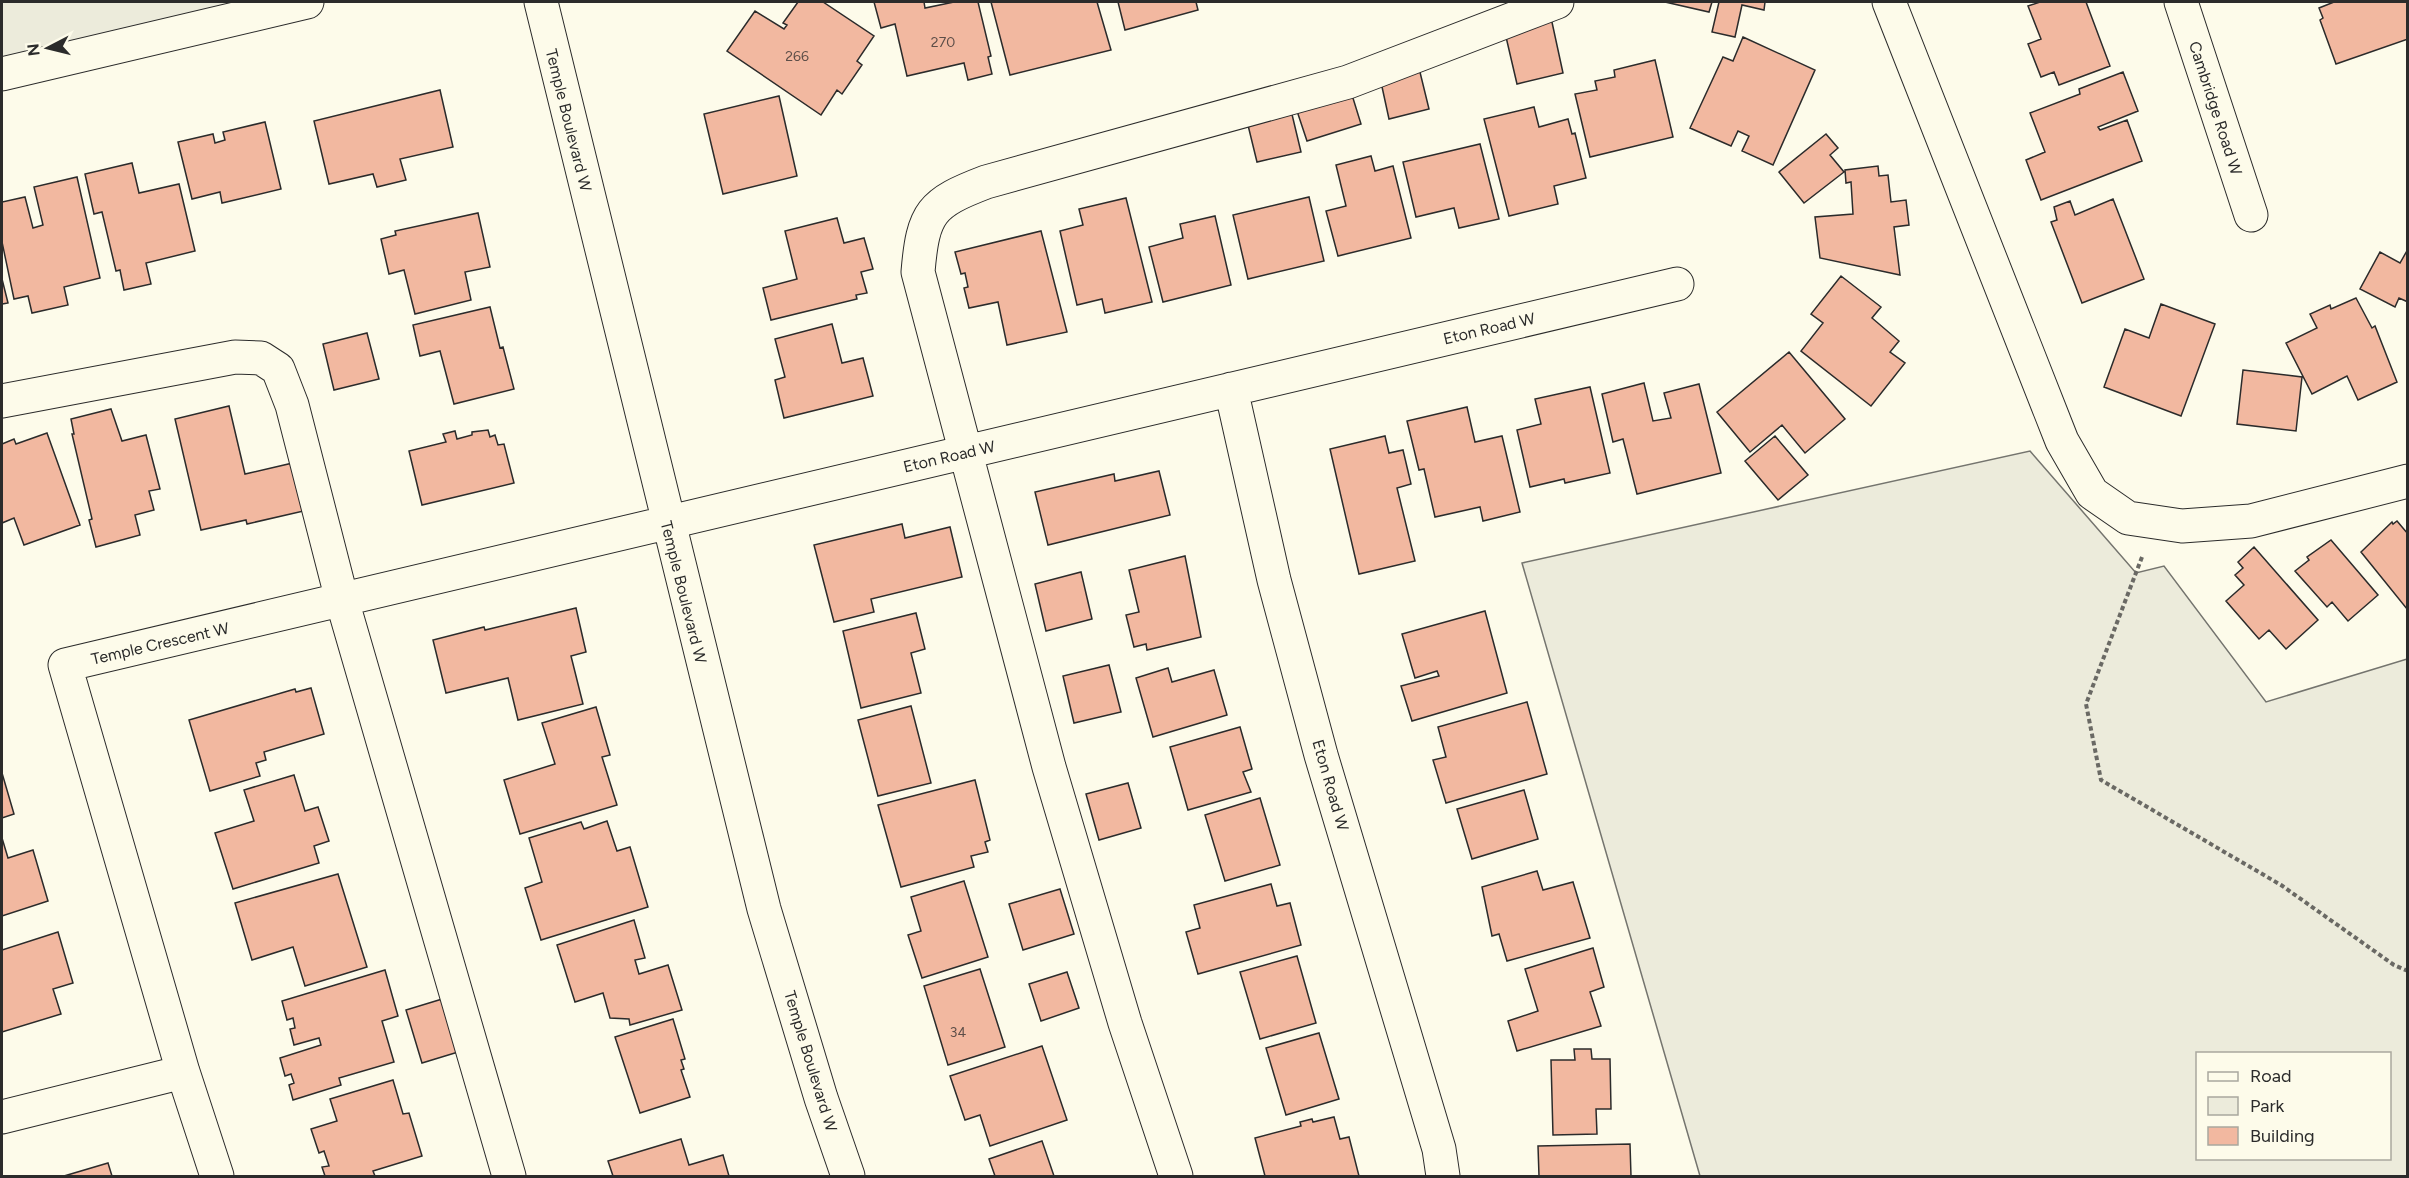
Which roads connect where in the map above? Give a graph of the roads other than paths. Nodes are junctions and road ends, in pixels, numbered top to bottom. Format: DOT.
graph roads {
  1 [pos="307,2"];
  2 [pos="541,2"];
  3 [pos="1557,2"];
  4 [pos="1889,2"];
  5 [pos="2181,2"];
  6 [pos="2,74"];
  7 [pos="2251,215"];
  8 [pos="1677,284"];
  9 [pos="1231,389"];
  10 [pos="2,401"];
  11 [pos="966,452"];
  12 [pos="2408,481"];
  13 [pos="667,522"];
  14 [pos="342,600"];
  15 [pos="183,1072"];
  16 [pos="2,1117"];
  17 [pos="217,1176"];
  18 [pos="509,1176"];
  19 [pos="848,1176"];
  20 [pos="1176,1176"];
  21 [pos="1443,1176"];
  1 -- 6 [label="street"];
  2 -- 13 [label="street, Temple Boulevard W"];
  3 -- 11 [label="street"];
  4 -- 12 [label="street"];
  5 -- 7 [label="street, Cambridge Road W"];
  8 -- 9 [label="street, Eton Road W"];
  9 -- 11 [label="street, Eton Road W"];
  9 -- 21 [label="street, Eton Road W"];
  10 -- 14 [label="street"];
  11 -- 13 [label="street, Eton Road W"];
  11 -- 20 [label="street"];
  13 -- 14 [label="street, Temple Crescent W"];
  13 -- 19 [label="street, Temple Boulevard W"];
  14 -- 15 [label="street, Temple Crescent W"];
  14 -- 18 [label="street"];
  15 -- 16 [label="street"];
  15 -- 17 [label="street, Temple Crescent W"];
}
